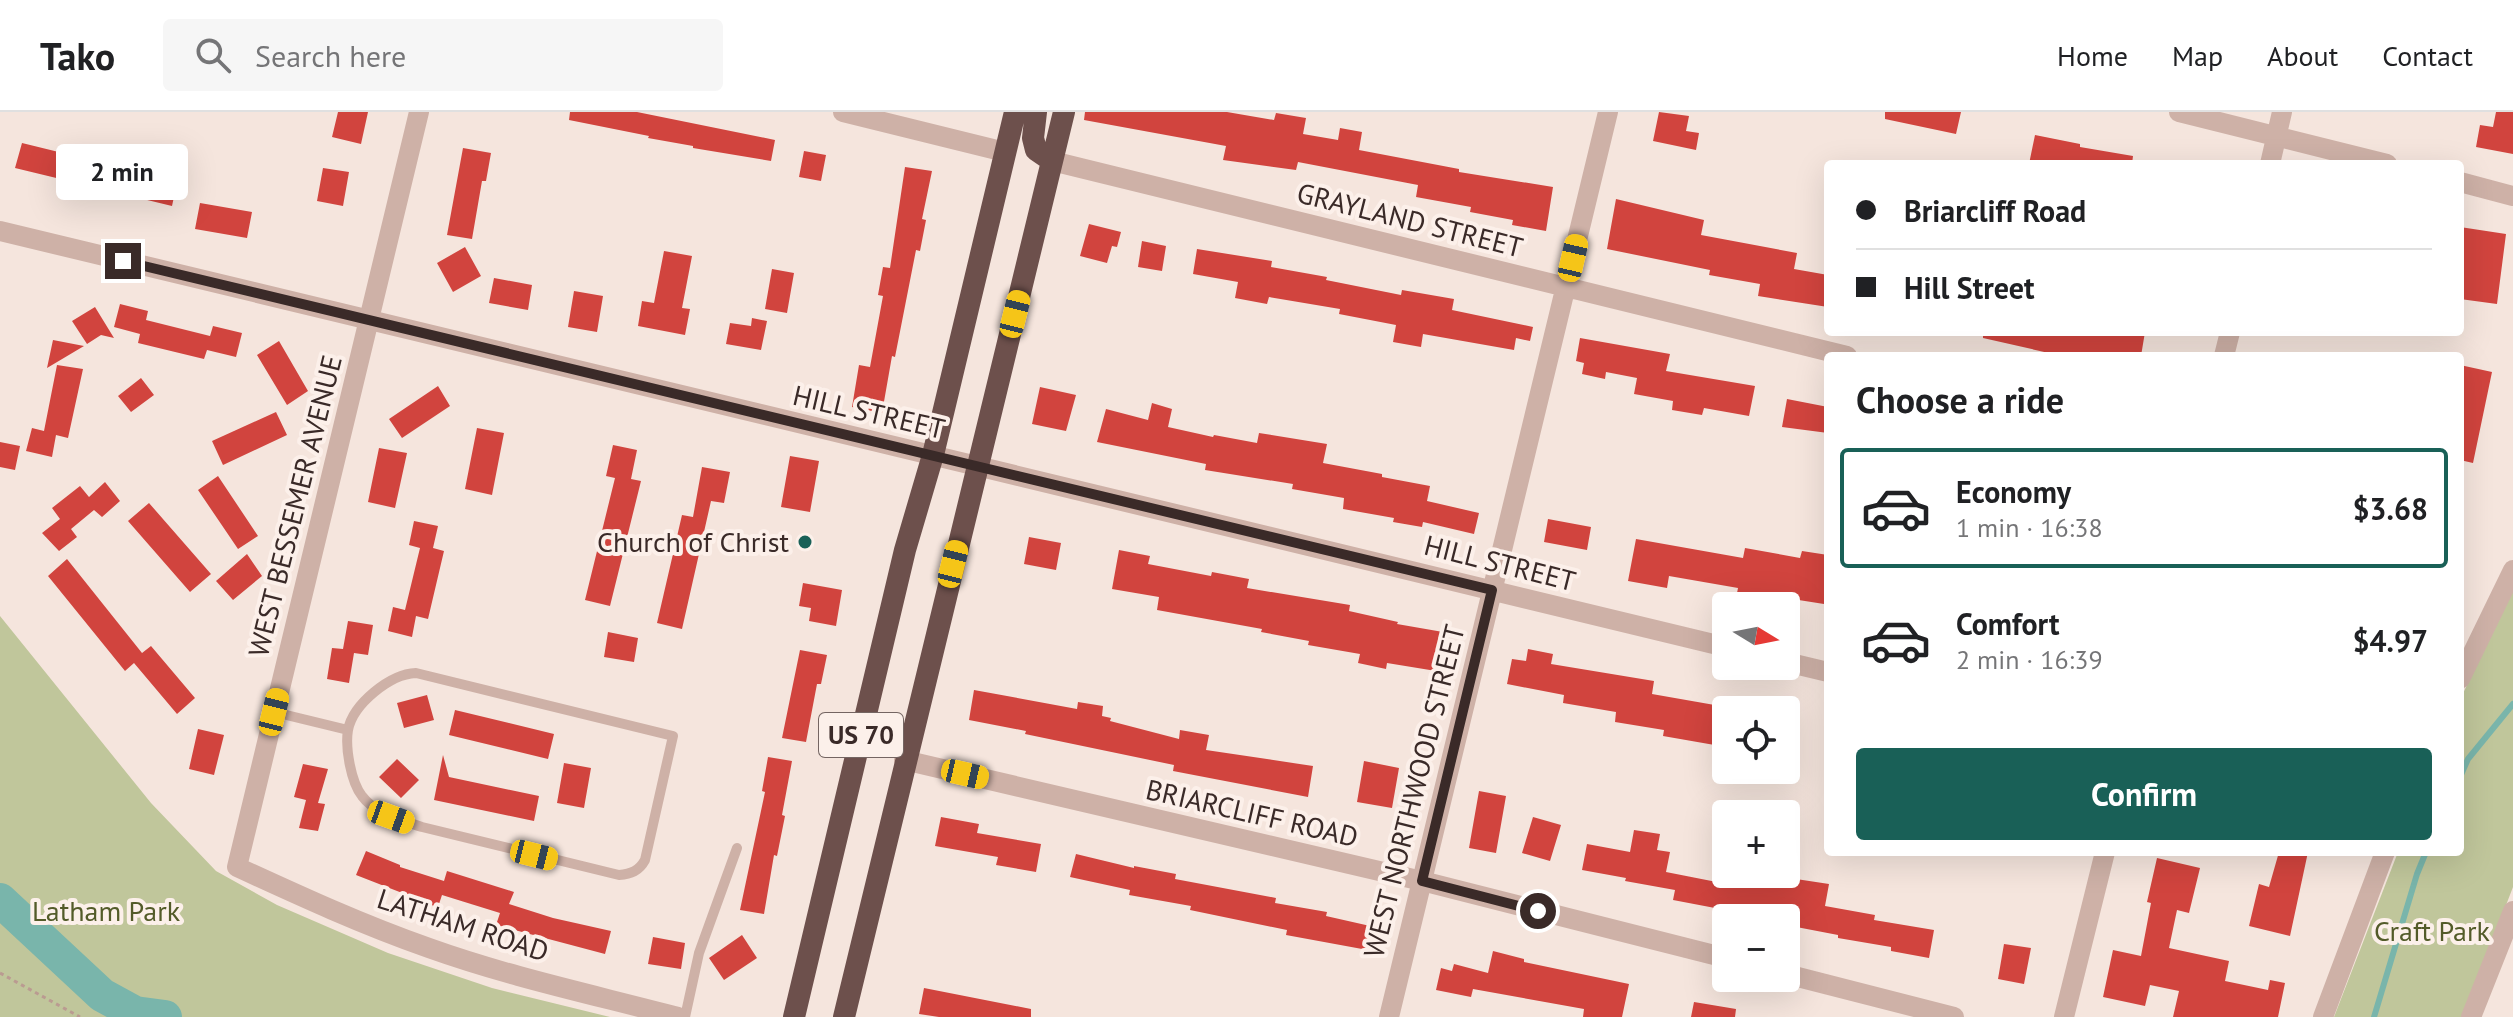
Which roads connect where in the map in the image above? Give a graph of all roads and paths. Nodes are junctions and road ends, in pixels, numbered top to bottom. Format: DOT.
graph roads {
  1 [pos="419,112"];
  2 [pos="843,112"];
  3 [pos="1015,112"];
  4 [pos="1036,112"];
  5 [pos="1064,112"];
  6 [pos="1608,112"];
  7 [pos="2179,112"];
  8 [pos="2282,112"];
  9 [pos="2277,136"];
  10 [pos="1005,152"];
  11 [pos="2271,160"];
  12 [pos="2371,160"];
  13 [pos="1052,161"];
  14 [pos="2464,183"];
  15 [pos="2513,196"];
  16 [pos="0,231"];
  17 [pos="1566,288"];
  18 [pos="369,320"];
  19 [pos="1830,352"];
  20 [pos="933,455"];
  21 [pos="977,466"];
  22 [pos="2513,570"];
  23 [pos="1492,590"];
  24 [pos="1712,644"];
  25 [pos="1800,665"];
  26 [pos="1824,671"];
  27 [pos="2464,671"];
  28 [pos="274,712"];
  29 [pos="348,730"];
  30 [pos="904,760"];
  31 [pos="737,848"];
  32 [pos="2104,856"];
  33 [pos="2383,856"];
  34 [pos="237,867"];
  35 [pos="1422,881"];
  36 [pos="2513,911"];
  37 [pos="1712,954"];
  38 [pos="0,973"];
  39 [pos="1800,978"];
  40 [pos="80,1017"];
  41 [pos="678,1017"];
  42 [pos="685,1017"];
  43 [pos="794,1017"];
  44 [pos="844,1017"];
  45 [pos="1389,1017"];
  46 [pos="1954,1017"];
  47 [pos="2064,1017"];
  48 [pos="2323,1017"];
  49 [pos="2471,1017"];
  1 -- 18 [label="street, WEST BESSEMER AVENUE"];
  2 -- 10 [label="street"];
  3 -- 10 [label="highway, US 70"];
  4 -- 13 [label="highway"];
  5 -- 13 [label="highway, US 70"];
  6 -- 17 [label="street, WEST NORTHWOOD STREET"];
  7 -- 9 [label="street"];
  8 -- 9 [label="street"];
  9 -- 11 [label="street"];
  9 -- 12 [label="street"];
  10 -- 20 [label="highway, US 70"];
  13 -- 17 [label="street, GRAYLAND STREET"];
  13 -- 21 [label="highway, US 70"];
  14 -- 15 [label="street"];
  16 -- 18 [label="street, HILL STREET"];
  17 -- 19 [label="street, GRAYLAND STREET"];
  17 -- 23 [label="street, WEST NORTHWOOD STREET"];
  18 -- 20 [label="street, HILL STREET"];
  18 -- 28 [label="street, WEST BESSEMER AVENUE"];
  20 -- 21 [label="street, HILL STREET"];
  20 -- 43 [label="highway, US 70"];
  21 -- 23 [label="street, HILL STREET"];
  21 -- 30 [label="highway, US 70"];
  22 -- 27 [label="street"];
  23 -- 24 [label="street, HILL STREET"];
  23 -- 35 [label="street, WEST NORTHWOOD STREET"];
  25 -- 26 [label="street"];
  28 -- 29 [label="lane"];
  28 -- 34 [label="street, WEST BESSEMER AVENUE"];
  29 -- 29 [label="lane"];
  30 -- 35 [label="street, BRIARCLIFF ROAD"];
  30 -- 44 [label="highway, US 70"];
  31 -- 42 [label="lane"];
  32 -- 47 [label="street"];
  33 -- 48 [label="street"];
  34 -- 41 [label="street, LATHAM ROAD"];
  35 -- 37 [label="street, BRIARCLIFF ROAD"];
  35 -- 45 [label="street, WEST NORTHWOOD STREET"];
  36 -- 49 [label="street"];
  38 -- 40 [label="path"];
  39 -- 46 [label="street"];
}
